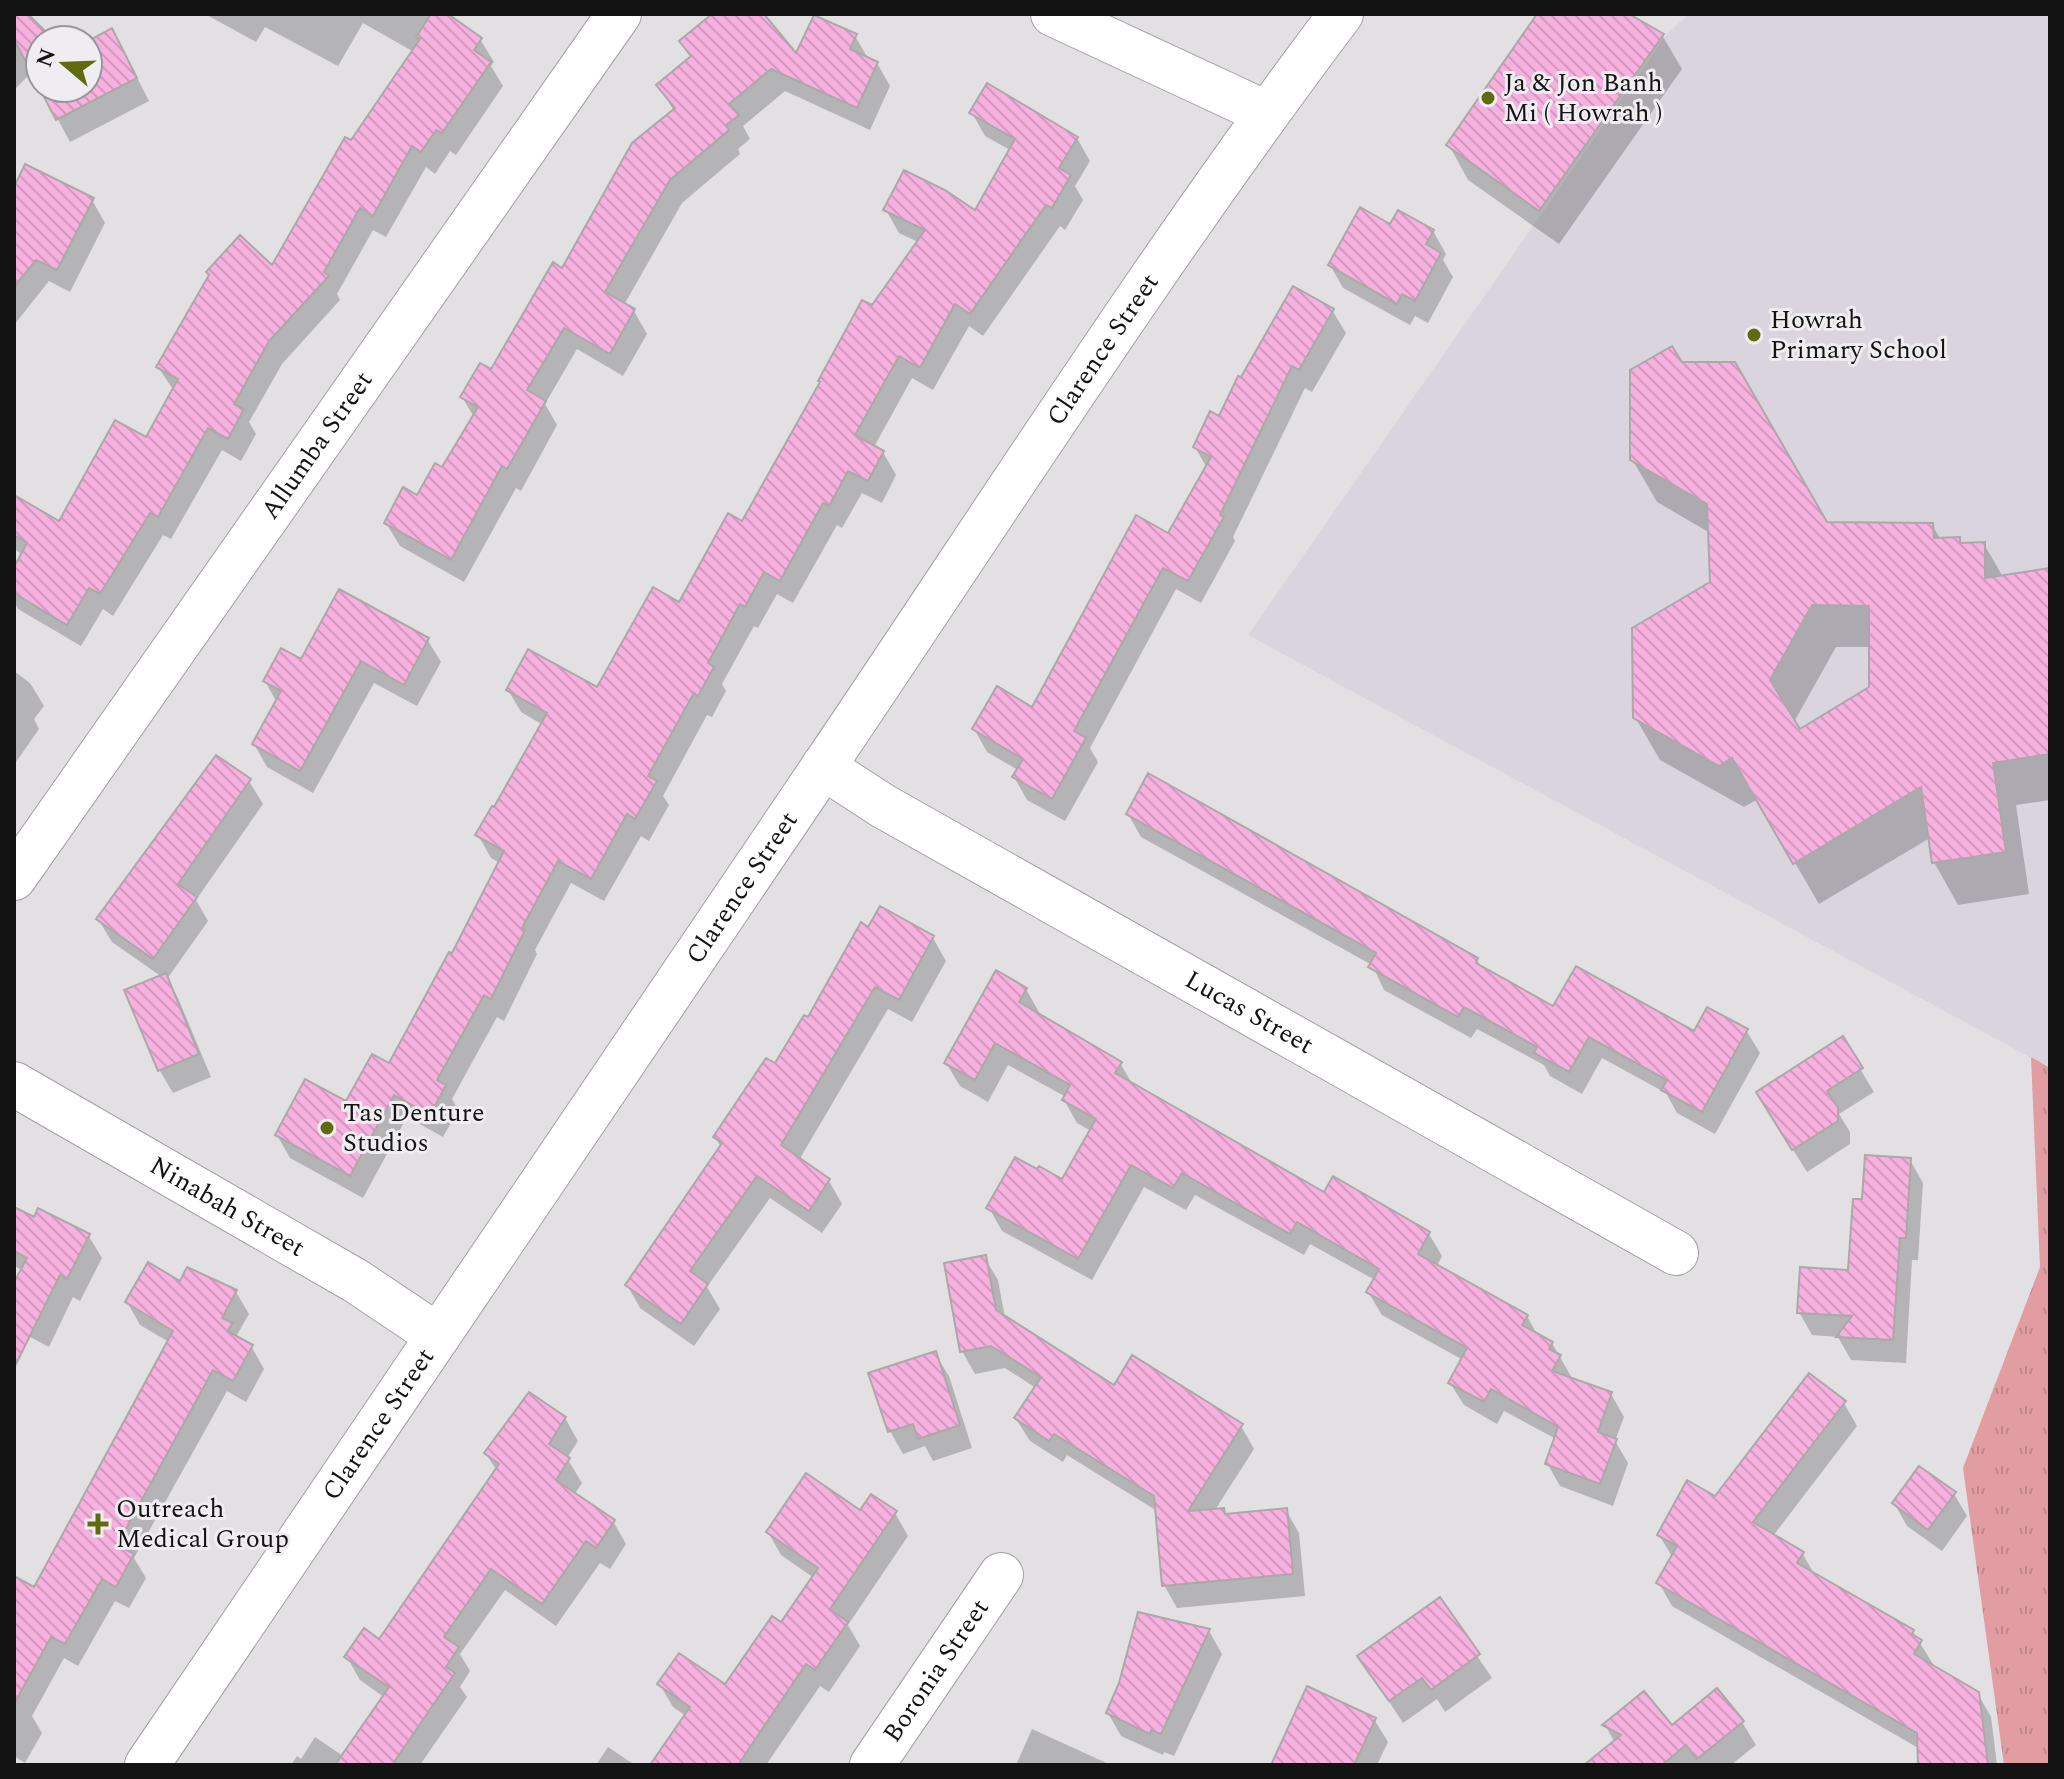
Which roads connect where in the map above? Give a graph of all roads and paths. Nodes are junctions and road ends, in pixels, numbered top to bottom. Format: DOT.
graph roads {
  1 [pos="619,14"];
  2 [pos="1053,14"];
  3 [pos="1341,14"];
  4 [pos="1266,113"];
  5 [pos="823,767"];
  6 [pos="14,878"];
  7 [pos="14,1084"];
  8 [pos="1676,1253"];
  9 [pos="438,1336"];
  10 [pos="1001,1575"];
  11 [pos="147,1765"];
  12 [pos="872,1765"];
  1 -- 6 [label="street, Allumba Street"];
  2 -- 4 [label="street"];
  3 -- 4 [label="street, Clarence Street"];
  4 -- 5 [label="street, Clarence Street"];
  5 -- 8 [label="street, Lucas Street"];
  5 -- 9 [label="street, Clarence Street"];
  7 -- 9 [label="street, Ninabah Street"];
  9 -- 11 [label="street, Clarence Street"];
  10 -- 12 [label="street, Boronia Street"];
}
